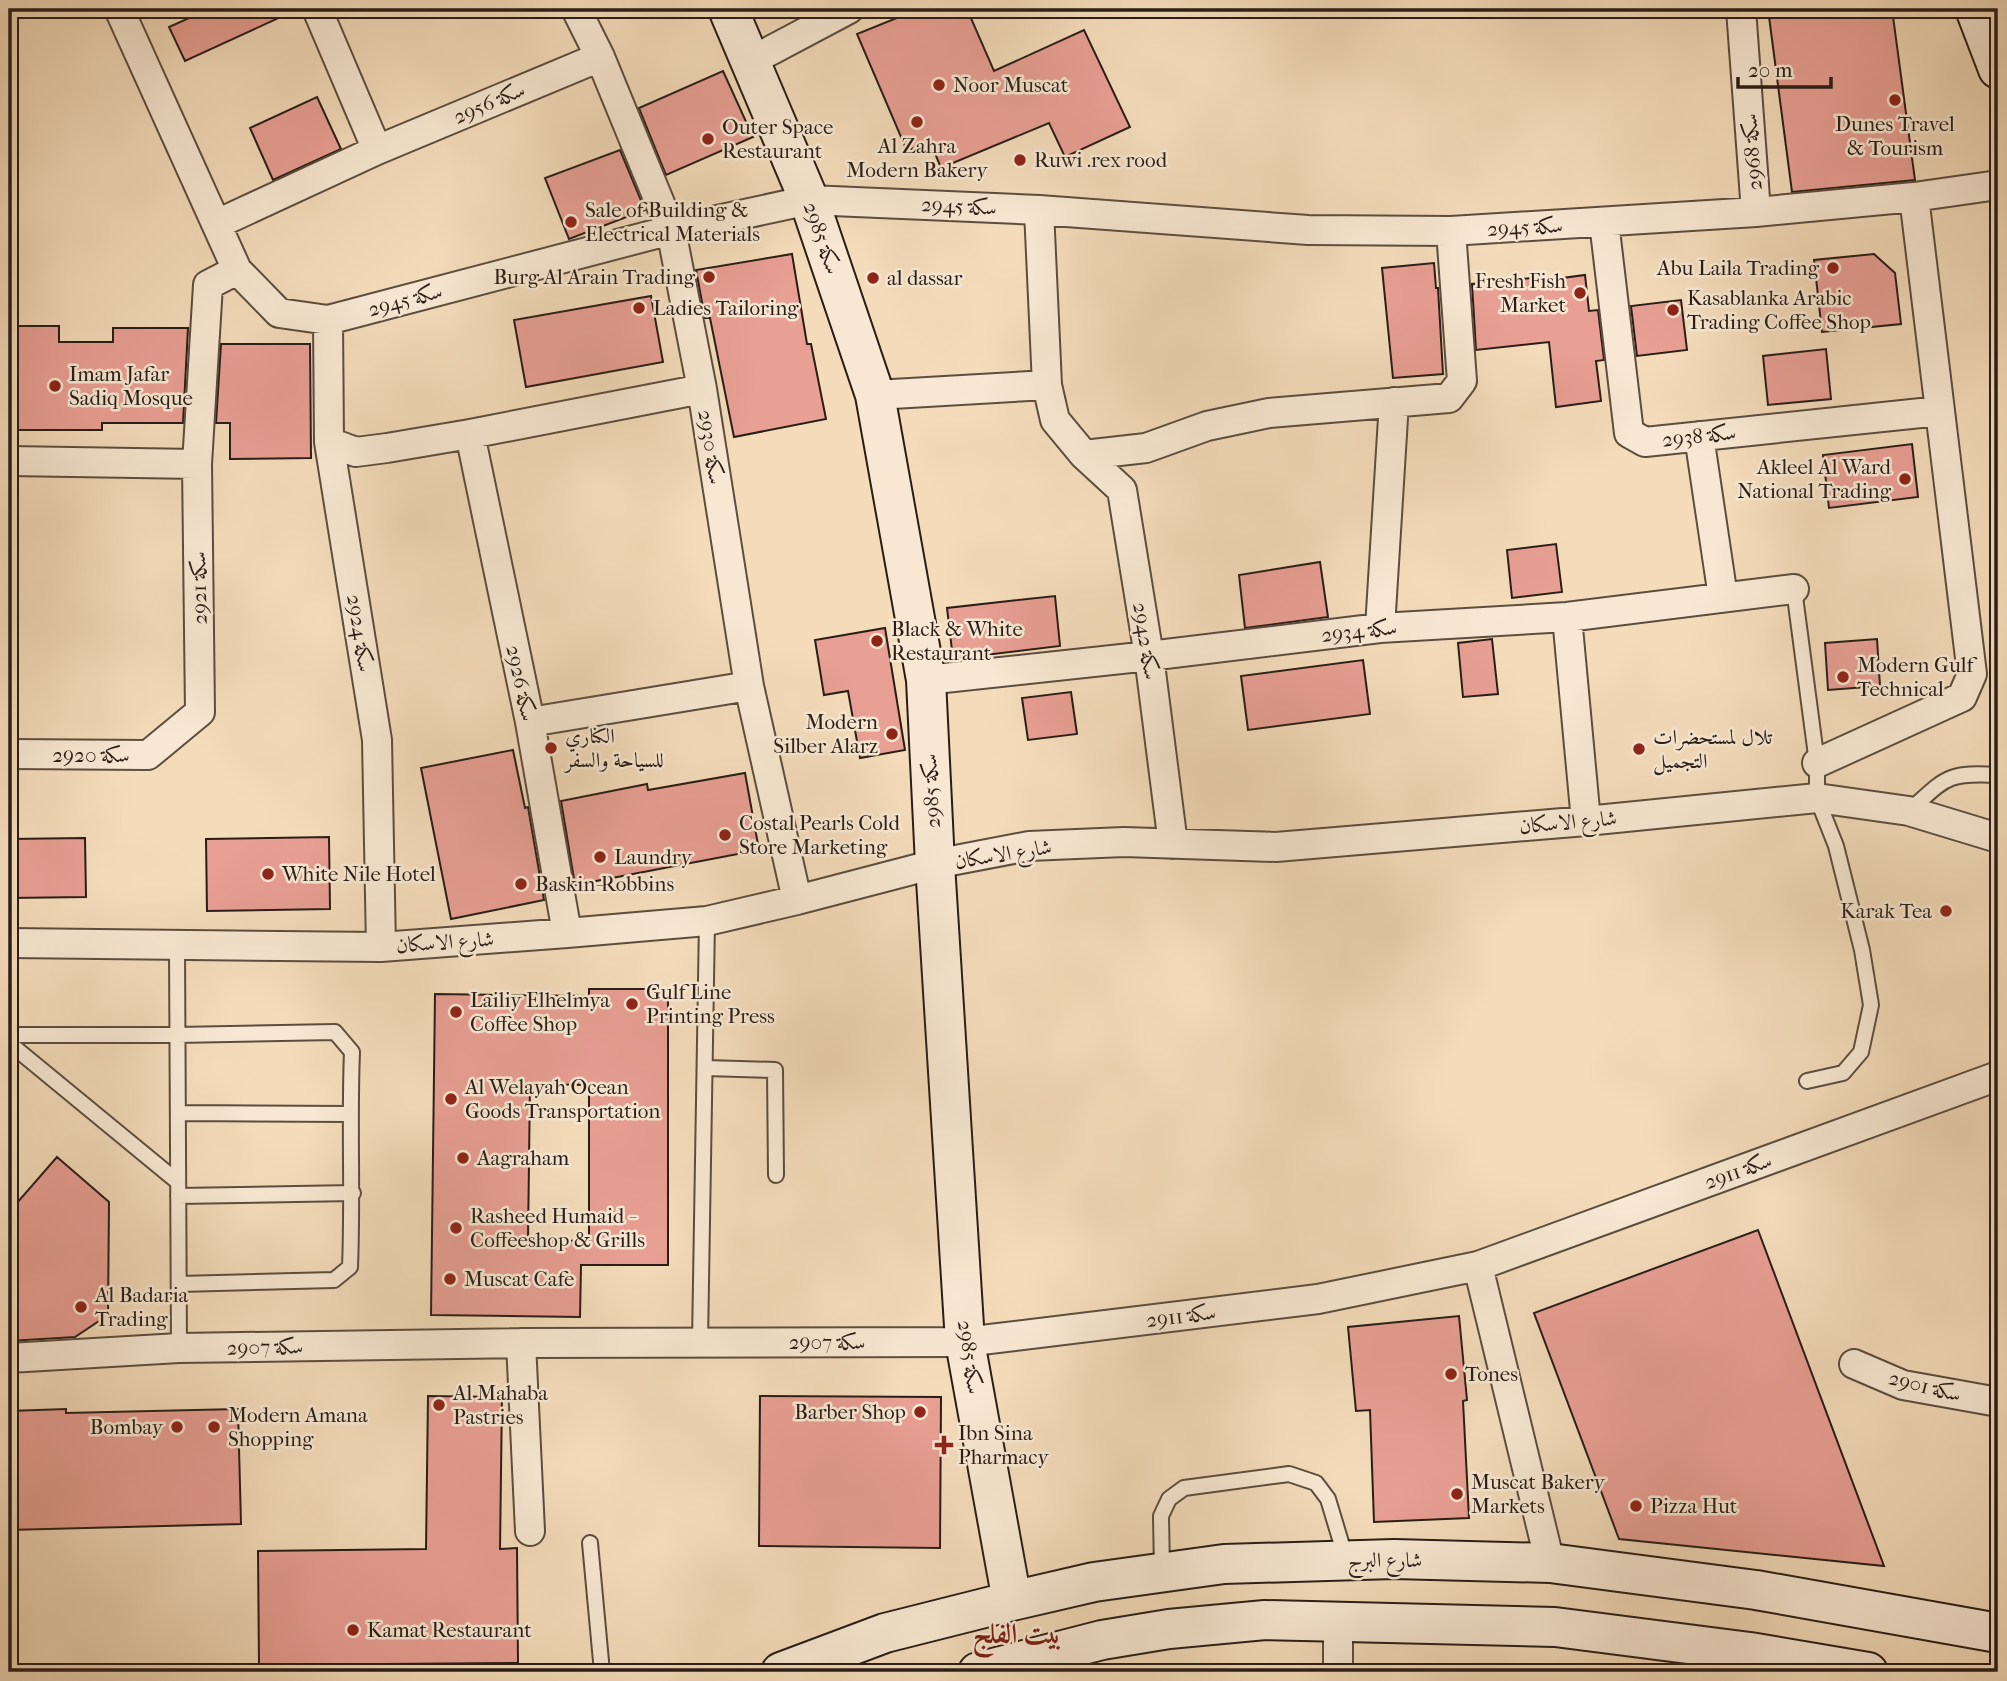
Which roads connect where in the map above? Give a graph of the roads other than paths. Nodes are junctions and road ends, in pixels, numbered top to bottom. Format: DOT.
graph roads {
  1 [pos="119,9"];
  2 [pos="317,9"];
  3 [pos="576,9"];
  4 [pos="728,9"];
  5 [pos="849,9"];
  6 [pos="1741,9"];
  7 [pos="1975,9"];
  8 [pos="600,57"];
  9 [pos="751,61"];
  10 [pos="1998,69"];
  11 [pos="377,150"];
  12 [pos="1998,185"];
  13 [pos="1914,197"];
  14 [pos="809,200"];
  15 [pos="1040,210"];
  16 [pos="1756,212"];
  17 [pos="1604,222"];
  18 [pos="217,224"];
  19 [pos="671,230"];
  20 [pos="1451,231"];
  21 [pos="237,270"];
  22 [pos="328,320"];
  23 [pos="1047,385"];
  24 [pos="702,389"];
  25 [pos="875,395"];
  26 [pos="1394,402"];
  27 [pos="1940,411"];
  28 [pos="470,434"];
  29 [pos="1699,436"];
  30 [pos="329,442"];
  31 [pos="1084,454"];
  32 [pos="9,461"];
  33 [pos="197,464"];
  34 [pos="1794,589"];
  35 [pos="1723,597"];
  36 [pos="1567,617"];
  37 [pos="1380,628"];
  38 [pos="1149,656"];
  39 [pos="926,680"];
  40 [pos="749,686"];
  41 [pos="200,712"];
  42 [pos="530,722"];
  43 [pos="9,754"];
  44 [pos="1817,763"];
  45 [pos="1998,775"];
  46 [pos="1816,798"];
  47 [pos="1909,811"];
  48 [pos="1586,821"];
  49 [pos="1998,838"];
  50 [pos="1173,844"];
  51 [pos="935,864"];
  52 [pos="797,901"];
  53 [pos="707,921"];
  54 [pos="567,933"];
  55 [pos="9,943"];
  56 [pos="177,946"];
  57 [pos="381,947"];
  58 [pos="9,1035"];
  59 [pos="177,1035"];
  60 [pos="9,1043"];
  61 [pos="706,1068"];
  62 [pos="1998,1076"];
  63 [pos="1807,1081"];
  64 [pos="178,1113"];
  65 [pos="350,1114"];
  66 [pos="776,1175"];
  67 [pos="178,1189"];
  68 [pos="353,1193"];
  69 [pos="1478,1266"];
  70 [pos="179,1284"];
  71 [pos="700,1342"];
  72 [pos="965,1342"];
  73 [pos="521,1343"];
  74 [pos="179,1348"];
  75 [pos="9,1358"];
  76 [pos="1854,1364"];
  77 [pos="1998,1402"];
  78 [pos="530,1531"];
  79 [pos="590,1543"];
  80 [pos="1346,1560"];
  81 [pos="1550,1563"];
  82 [pos="1162,1572"];
  83 [pos="1012,1601"];
  84 [pos="1338,1620"];
  85 [pos="1998,1633"];
  86 [pos="1015,1667"];
  87 [pos="602,1672"];
  88 [pos="781,1672"];
  89 [pos="978,1672"];
  90 [pos="1338,1672"];
  91 [pos="1868,1672"];
  1 -- 18 [label="street, سكة 2945"];
  2 -- 11 [label="street"];
  3 -- 8 [label="street, سكة 2930"];
  4 -- 9 [label="main road, سكة 2985"];
  5 -- 9 [label="street"];
  6 -- 16 [label="street, سكة 2968"];
  7 -- 10 [label="main road"];
  8 -- 11 [label="street, سكة 2956"];
  8 -- 19 [label="street, سكة 2930"];
  9 -- 14 [label="main road, سكة 2985"];
  11 -- 18 [label="street, سكة 2956"];
  12 -- 13 [label="street, سكة 2945"];
  13 -- 16 [label="street, سكة 2945"];
  13 -- 27 [label="street"];
  14 -- 15 [label="street, سكة 2945"];
  14 -- 19 [label="street, سكة 2945"];
  14 -- 25 [label="main road, سكة 2985"];
  15 -- 20 [label="street, سكة 2945"];
  15 -- 23 [label="street, سكة 2942"];
  16 -- 17 [label="street, سكة 2945"];
  17 -- 20 [label="street, سكة 2945"];
  17 -- 29 [label="street, سكة 2938"];
  18 -- 21 [label="street, سكة 2945"];
  19 -- 22 [label="street, سكة 2945"];
  19 -- 24 [label="street, سكة 2930"];
  20 -- 26 [label="street"];
  21 -- 22 [label="street, سكة 2945"];
  21 -- 33 [label="street, سكة 2921"];
  22 -- 30 [label="street, سكة 2924"];
  23 -- 25 [label="street"];
  23 -- 31 [label="street, سكة 2942"];
  24 -- 28 [label="street"];
  24 -- 40 [label="street, سكة 2930"];
  25 -- 39 [label="main road, سكة 2985"];
  26 -- 31 [label="street"];
  26 -- 37 [label="street"];
  27 -- 29 [label="street, سكة 2938"];
  27 -- 44 [label="street"];
  28 -- 30 [label="street"];
  28 -- 42 [label="street, سكة 2926"];
  29 -- 35 [label="street"];
  30 -- 57 [label="street, سكة 2924"];
  31 -- 38 [label="street, سكة 2942"];
  32 -- 33 [label="street"];
  33 -- 41 [label="street, سكة 2921"];
  34 -- 35 [label="street, سكة 2934"];
  34 -- 44 [label="lane"];
  35 -- 36 [label="street, سكة 2934"];
  36 -- 37 [label="street, سكة 2934"];
  36 -- 48 [label="street"];
  37 -- 38 [label="street, سكة 2934"];
  38 -- 39 [label="street, سكة 2934"];
  38 -- 50 [label="street, سكة 2942"];
  39 -- 51 [label="main road, سكة 2985"];
  40 -- 42 [label="street"];
  40 -- 52 [label="street, سكة 2930"];
  41 -- 43 [label="street, سكة 2920"];
  42 -- 54 [label="street, سكة 2926"];
  44 -- 46 [label="lane"];
  45 -- 47 [label="lane"];
  46 -- 47 [label="street, شارع الاسكان"];
  46 -- 48 [label="street, شارع الاسكان"];
  46 -- 63 [label="lane"];
  47 -- 49 [label="street, شارع الاسكان"];
  48 -- 50 [label="street, شارع الاسكان"];
  50 -- 51 [label="street, شارع الاسكان"];
  51 -- 52 [label="street, شارع الاسكان"];
  51 -- 72 [label="main road, سكة 2985"];
  52 -- 53 [label="street, شارع الاسكان"];
  53 -- 54 [label="street, شارع الاسكان"];
  53 -- 61 [label="lane"];
  54 -- 57 [label="street, شارع الاسكان"];
  55 -- 56 [label="street, شارع الاسكان"];
  56 -- 57 [label="street, شارع الاسكان"];
  56 -- 59 [label="lane"];
  58 -- 59 [label="lane"];
  59 -- 64 [label="lane"];
  59 -- 65 [label="lane"];
  60 -- 67 [label="lane"];
  61 -- 66 [label="lane"];
  61 -- 71 [label="lane"];
  62 -- 69 [label="street, سكة 2911"];
  64 -- 65 [label="lane"];
  64 -- 67 [label="lane"];
  65 -- 68 [label="lane"];
  67 -- 68 [label="lane"];
  67 -- 70 [label="lane"];
  68 -- 70 [label="lane"];
  69 -- 72 [label="street, سكة 2911"];
  69 -- 81 [label="street"];
  70 -- 74 [label="lane"];
  71 -- 72 [label="street, سكة 2907"];
  71 -- 73 [label="street, سكة 2907"];
  72 -- 83 [label="main road, سكة 2985"];
  73 -- 74 [label="street, سكة 2907"];
  73 -- 78 [label="street"];
  74 -- 75 [label="street, سكة 2907"];
  76 -- 77 [label="street, سكة 2901"];
  79 -- 87 [label="lane"];
  80 -- 81 [label="main road, شارع البرج"];
  80 -- 82 [label="main road, شارع البرج"];
  80 -- 82 [label="lane"];
  81 -- 85 [label="main road, شارع البرج"];
  82 -- 83 [label="main road, شارع البرج"];
  83 -- 88 [label="main road, شارع البرج"];
  84 -- 86 [label="main road"];
  84 -- 90 [label="street"];
  84 -- 91 [label="main road"];
  86 -- 89 [label="main road"];
}
